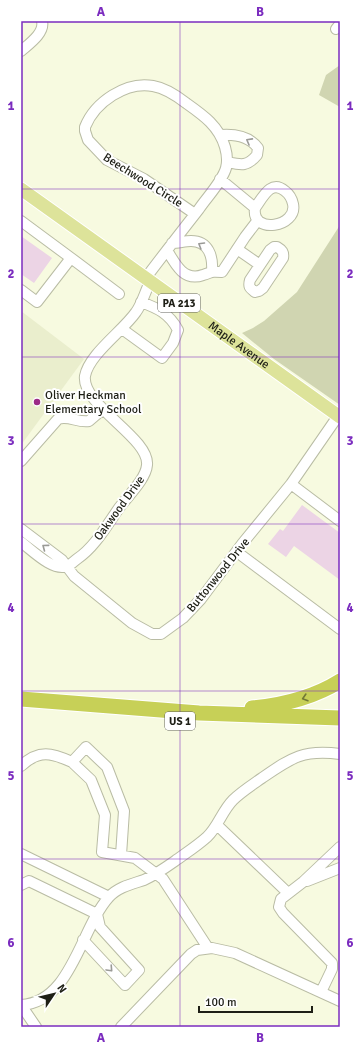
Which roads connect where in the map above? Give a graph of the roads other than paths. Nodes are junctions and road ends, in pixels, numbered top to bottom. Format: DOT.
graph roads {
  1 [pos="42,21"];
  2 [pos="21,52"];
  3 [pos="221,135"];
  4 [pos="227,162"];
  5 [pos="220,179"];
  6 [pos="21,189"];
  7 [pos="256,208"];
  8 [pos="195,214"];
  9 [pos="258,220"];
  10 [pos="21,221"];
  11 [pos="170,247"];
  12 [pos="237,249"];
  13 [pos="71,258"];
  14 [pos="260,265"];
  15 [pos="212,271"];
  16 [pos="147,280"];
  17 [pos="21,290"];
  18 [pos="119,294"];
  19 [pos="139,307"];
  20 [pos="122,330"];
  21 [pos="103,409"];
  22 [pos="339,416"];
  23 [pos="21,461"];
  24 [pos="291,484"];
  25 [pos="340,521"];
  26 [pos="21,529"];
  27 [pos="21,542"];
  28 [pos="236,552"];
  29 [pos="67,567"];
  30 [pos="340,629"];
  31 [pos="340,681"];
  32 [pos="21,699"];
  33 [pos="21,709"];
  34 [pos="199,713"];
  35 [pos="340,718"];
  36 [pos="340,727"];
  37 [pos="340,754"];
  38 [pos="72,762"];
  39 [pos="21,766"];
  40 [pos="217,825"];
  41 [pos="340,848"];
  42 [pos="21,854"];
  43 [pos="121,855"];
  44 [pos="340,868"];
  45 [pos="155,874"];
  46 [pos="303,882"];
  47 [pos="21,885"];
  48 [pos="288,893"];
  49 [pos="109,897"];
  50 [pos="97,914"];
  51 [pos="83,940"];
  52 [pos="208,948"];
  53 [pos="321,992"];
  54 [pos="340,1000"];
  55 [pos="21,1005"];
  56 [pos="36,1027"];
  57 [pos="121,1027"];
  1 -- 2 [label="street"];
  3 -- 4 [label="street"];
  4 -- 3 [label="street, one-way"];
  3 -- 8 [label="street, Beechwood Circle"];
  4 -- 5 [label="street, Oakwood Drive"];
  5 -- 7 [label="street"];
  5 -- 8 [label="street, Oakwood Drive"];
  6 -- 16 [label="main road, Maple Avenue / PA 213"];
  7 -- 9 [label="street"];
  7 -- 9 [label="street"];
  8 -- 11 [label="street, Oakwood Drive"];
  9 -- 12 [label="street"];
  10 -- 13 [label="street"];
  11 -- 15 [label="street"];
  15 -- 11 [label="street, one-way"];
  11 -- 16 [label="street, Oakwood Drive"];
  12 -- 14 [label="street"];
  12 -- 15 [label="street"];
  13 -- 17 [label="street"];
  13 -- 18 [label="street"];
  16 -- 19 [label="street, Oakwood Drive"];
  16 -- 22 [label="main road, Maple Avenue / PA 213"];
  19 -- 20 [label="street, Oakwood Drive"];
  19 -- 20 [label="street"];
  20 -- 21 [label="street, Oakwood Drive"];
  21 -- 23 [label="street"];
  21 -- 29 [label="street, Oakwood Drive"];
  22 -- 24 [label="street, Buttonwood Drive"];
  24 -- 25 [label="street"];
  24 -- 28 [label="street, Buttonwood Drive"];
  29 -- 26 [label="street, Buttonwood Drive, one-way"];
  27 -- 29 [label="street"];
  28 -- 29 [label="street, Buttonwood Drive"];
  28 -- 30 [label="street"];
  31 -- 34 [label="highway, one-way"];
  32 -- 34 [label="highway, US 1"];
  33 -- 36 [label="highway, US 1"];
  34 -- 35 [label="highway, US 1"];
  37 -- 40 [label="street"];
  38 -- 39 [label="street"];
  38 -- 43 [label="street"];
  38 -- 43 [label="street"];
  40 -- 45 [label="street"];
  40 -- 48 [label="street"];
  41 -- 46 [label="street"];
  42 -- 49 [label="street"];
  43 -- 45 [label="street"];
  44 -- 46 [label="street"];
  45 -- 49 [label="street"];
  45 -- 52 [label="street"];
  46 -- 48 [label="street"];
  47 -- 50 [label="street"];
  48 -- 53 [label="street"];
  49 -- 50 [label="street"];
  50 -- 51 [label="street"];
  51 -- 50 [label="street, one-way"];
  51 -- 55 [label="street"];
  52 -- 53 [label="street"];
  52 -- 57 [label="street"];
  53 -- 54 [label="street"];
  55 -- 56 [label="street"];
}
